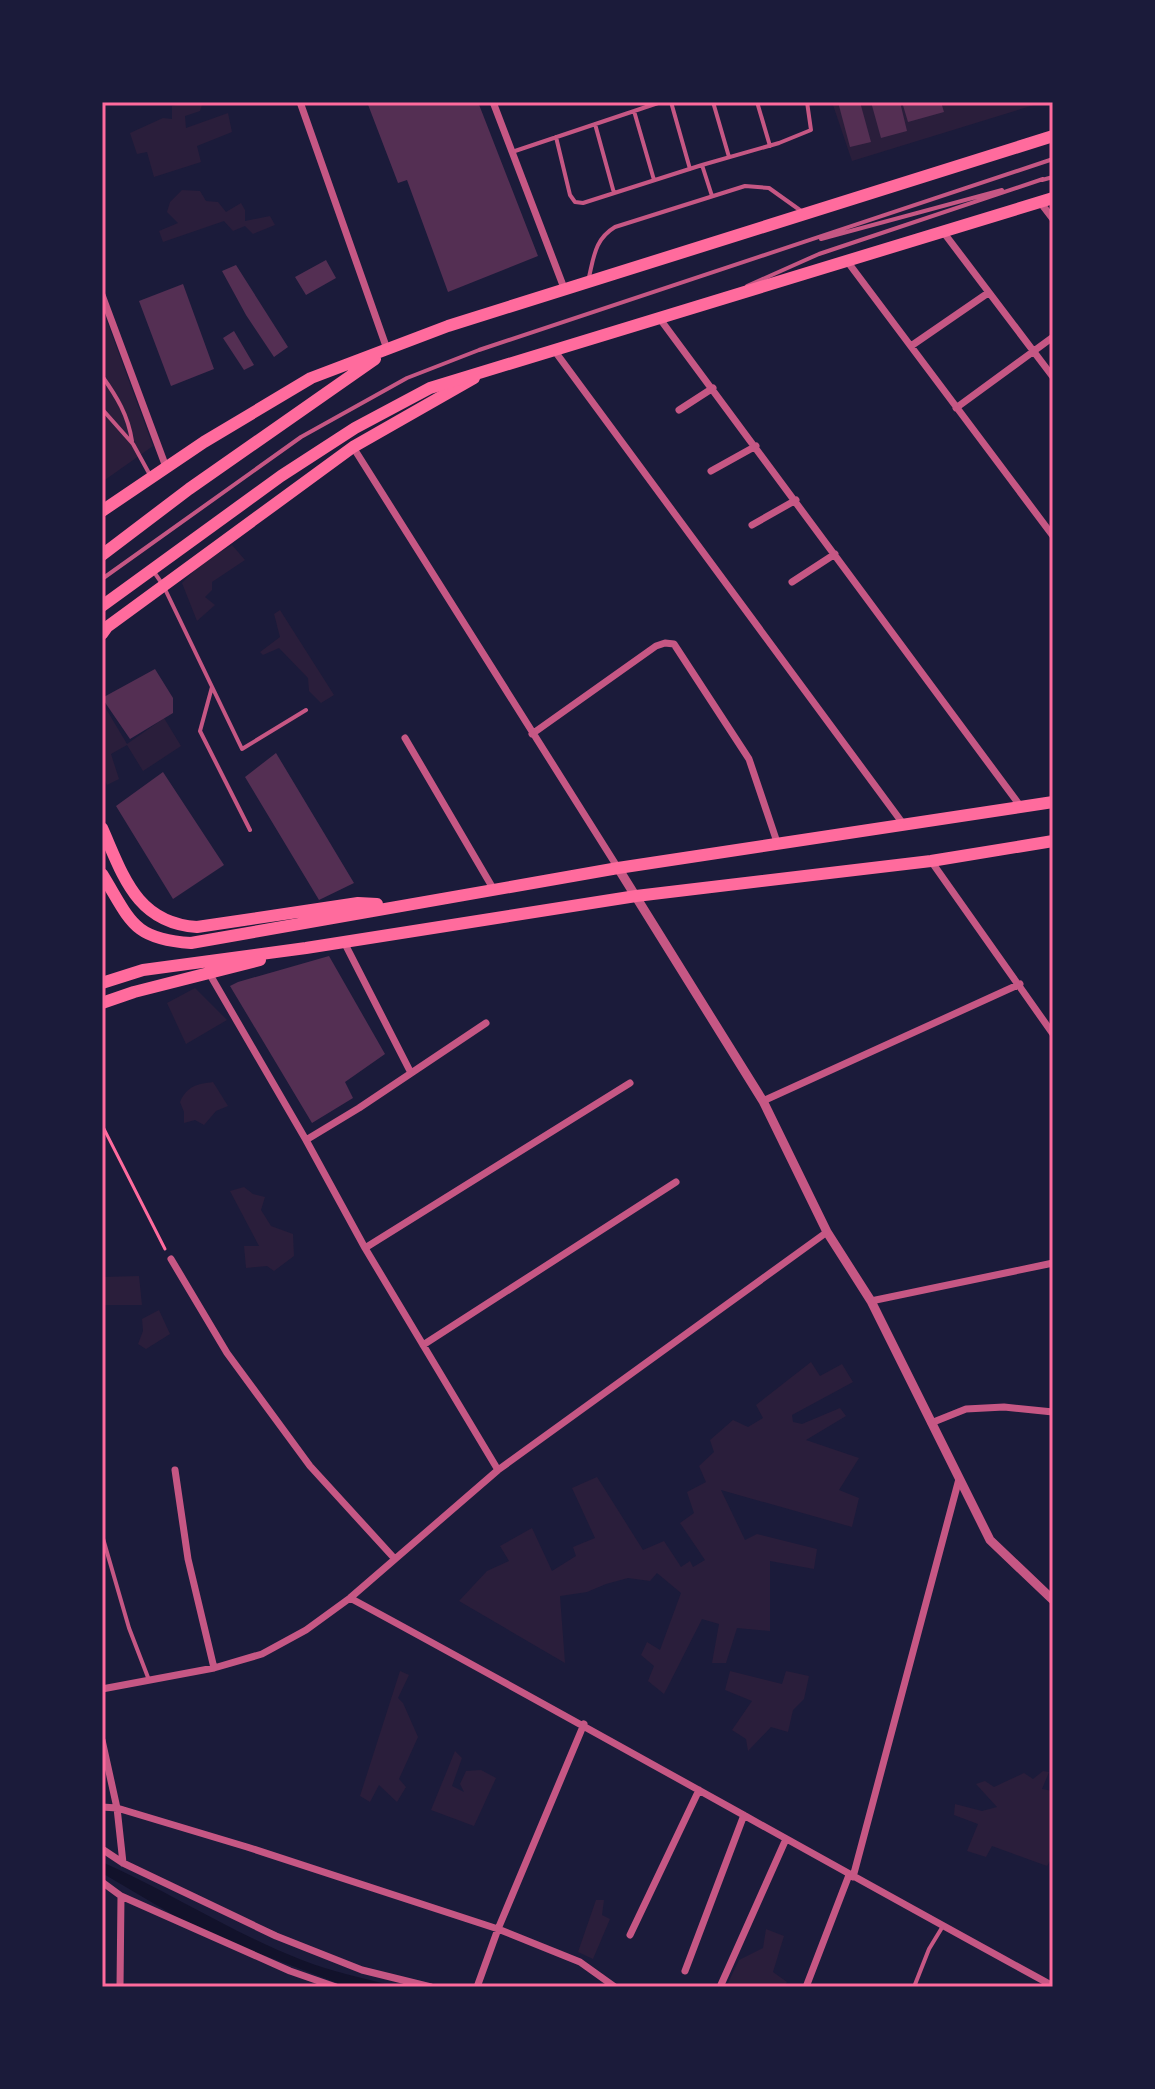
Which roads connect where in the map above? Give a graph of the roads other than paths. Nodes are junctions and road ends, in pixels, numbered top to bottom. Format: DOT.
graph roads {
  1 [pos="300,102"];
  2 [pos="493,102"];
  3 [pos="661,102"];
  4 [pos="671,102"];
  5 [pos="713,102"];
  6 [pos="757,102"];
  7 [pos="807,102"];
  8 [pos="634,111"];
  9 [pos="595,124"];
  10 [pos="1053,136"];
  11 [pos="556,137"];
  12 [pos="770,146"];
  13 [pos="512,152"];
  14 [pos="729,157"];
  15 [pos="1053,159"];
  16 [pos="702,165"];
  17 [pos="690,169"];
  18 [pos="1053,177"];
  19 [pos="1043,179"];
  20 [pos="654,180"];
  21 [pos="614,193"];
  22 [pos="712,196"];
  23 [pos="1046,200"];
  24 [pos="806,214"];
  25 [pos="1053,219"];
  26 [pos="944,233"];
  27 [pos="780,250"];
  28 [pos="847,261"];
  29 [pos="588,281"];
  30 [pos="564,288"];
  31 [pos="988,293"];
  32 [pos="102,295"];
  33 [pos="715,299"];
  34 [pos="660,319"];
  35 [pos="1053,337"];
  36 [pos="911,346"];
  37 [pos="554,350"];
  38 [pos="388,351"];
  39 [pos="1034,351"];
  40 [pos="483,372"];
  41 [pos="102,376"];
  42 [pos="1053,377"];
  43 [pos="713,388"];
  44 [pos="956,408"];
  45 [pos="102,409"];
  46 [pos="679,410"];
  47 [pos="133,444"];
  48 [pos="756,446"];
  49 [pos="353,447"];
  50 [pos="166,467"];
  51 [pos="711,471"];
  52 [pos="151,477"];
  53 [pos="796,500"];
  54 [pos="102,511"];
  55 [pos="752,525"];
  56 [pos="1053,536"];
  57 [pos="835,554"];
  58 [pos="102,555"];
  59 [pos="152,570"];
  60 [pos="102,579"];
  61 [pos="792,582"];
  62 [pos="163,585"];
  63 [pos="102,606"];
  64 [pos="104,630"];
  65 [pos="212,687"];
  66 [pos="306,710"];
  67 [pos="532,734"];
  68 [pos="405,738"];
  69 [pos="1053,802"];
  70 [pos="1021,807"];
  71 [pos="904,825"];
  72 [pos="102,828"];
  73 [pos="250,830"];
  74 [pos="778,845"];
  75 [pos="1051,845"];
  76 [pos="931,861"];
  77 [pos="618,868"];
  78 [pos="102,874"];
  79 [pos="494,890"];
  80 [pos="636,896"];
  81 [pos="392,906"];
  82 [pos="344,942"];
  83 [pos="306,948"];
  84 [pos="209,973"];
  85 [pos="102,983"];
  86 [pos="1020,984"];
  87 [pos="102,1003"];
  88 [pos="486,1023"];
  89 [pos="1053,1034"];
  90 [pos="411,1073"];
  91 [pos="630,1083"];
  92 [pos="763,1101"];
  93 [pos="306,1140"];
  94 [pos="676,1182"];
  95 [pos="827,1232"];
  96 [pos="365,1248"];
  97 [pos="171,1259"];
  98 [pos="1053,1263"];
  99 [pos="871,1301"];
  100 [pos="423,1345"];
  101 [pos="1053,1412"];
  102 [pos="931,1423"];
  103 [pos="175,1470"];
  104 [pos="498,1470"];
  105 [pos="959,1479"];
  106 [pos="102,1535"];
  107 [pos="394,1558"];
  108 [pos="350,1598"];
  109 [pos="1053,1600"];
  110 [pos="214,1668"];
  111 [pos="149,1680"];
  112 [pos="102,1689"];
  113 [pos="584,1724"];
  114 [pos="102,1740"];
  115 [pos="699,1790"];
  116 [pos="102,1807"];
  117 [pos="117,1808"];
  118 [pos="744,1815"];
  119 [pos="786,1839"];
  120 [pos="102,1849"];
  121 [pos="123,1863"];
  122 [pos="851,1876"];
  123 [pos="102,1882"];
  124 [pos="121,1896"];
  125 [pos="943,1926"];
  126 [pos="498,1929"];
  127 [pos="630,1935"];
  128 [pos="685,1971"];
  129 [pos="1053,1986"];
  130 [pos="120,1987"];
  131 [pos="336,1987"];
  132 [pos="431,1987"];
  133 [pos="477,1987"];
  134 [pos="615,1987"];
  135 [pos="720,1987"];
  136 [pos="806,1987"];
  137 [pos="914,1987"];
  1 -- 38 [label="street"];
  2 -- 13 [label="street"];
  3 -- 8 [label="lane"];
  4 -- 17 [label="lane"];
  5 -- 14 [label="lane"];
  6 -- 12 [label="lane"];
  7 -- 12 [label="lane"];
  8 -- 9 [label="lane"];
  8 -- 20 [label="lane"];
  9 -- 11 [label="lane"];
  9 -- 21 [label="lane"];
  10 -- 24 [label="main road"];
  11 -- 13 [label="lane"];
  11 -- 21 [label="lane"];
  12 -- 14 [label="lane"];
  13 -- 30 [label="street"];
  14 -- 16 [label="lane"];
  15 -- 27 [label="lane"];
  16 -- 17 [label="lane"];
  16 -- 22 [label="lane"];
  17 -- 20 [label="lane"];
  18 -- 19 [label="lane"];
  19 -- 27 [label="lane"];
  19 -- 33 [label="lane"];
  20 -- 21 [label="lane"];
  22 -- 24 [label="lane"];
  22 -- 29 [label="lane"];
  23 -- 25 [label="street"];
  23 -- 26 [label="main road"];
  24 -- 29 [label="main road"];
  26 -- 28 [label="main road"];
  26 -- 31 [label="street"];
  27 -- 60 [label="lane"];
  28 -- 33 [label="main road"];
  28 -- 36 [label="street"];
  29 -- 30 [label="main road"];
  30 -- 38 [label="main road"];
  31 -- 36 [label="street"];
  31 -- 39 [label="street"];
  32 -- 50 [label="street"];
  33 -- 34 [label="main road"];
  34 -- 37 [label="main road"];
  34 -- 43 [label="street"];
  35 -- 39 [label="street"];
  36 -- 44 [label="street"];
  37 -- 40 [label="main road"];
  37 -- 71 [label="street"];
  38 -- 50 [label="main road"];
  38 -- 58 [label="main road"];
  39 -- 42 [label="street"];
  39 -- 44 [label="street"];
  40 -- 49 [label="main road"];
  40 -- 59 [label="main road"];
  41 -- 47 [label="lane"];
  43 -- 46 [label="street"];
  43 -- 48 [label="street"];
  44 -- 56 [label="street"];
  45 -- 47 [label="lane"];
  47 -- 52 [label="lane"];
  48 -- 51 [label="street"];
  48 -- 53 [label="street"];
  49 -- 62 [label="main road"];
  49 -- 67 [label="street"];
  50 -- 52 [label="main road"];
  52 -- 54 [label="main road"];
  53 -- 55 [label="street"];
  53 -- 57 [label="street"];
  57 -- 61 [label="street"];
  57 -- 70 [label="street"];
  59 -- 62 [label="lane"];
  59 -- 63 [label="main road"];
  62 -- 64 [label="main road"];
  62 -- 65 [label="lane"];
  65 -- 66 [label="lane"];
  65 -- 73 [label="lane"];
  67 -- 74 [label="street"];
  67 -- 77 [label="street"];
  68 -- 79 [label="street"];
  69 -- 70 [label="main road"];
  70 -- 71 [label="main road"];
  71 -- 74 [label="main road"];
  72 -- 81 [label="main road"];
  74 -- 77 [label="main road"];
  75 -- 76 [label="main road"];
  76 -- 80 [label="main road"];
  76 -- 86 [label="street"];
  77 -- 79 [label="main road"];
  77 -- 80 [label="street"];
  78 -- 81 [label="main road"];
  79 -- 81 [label="main road"];
  80 -- 82 [label="main road"];
  80 -- 92 [label="street"];
  82 -- 83 [label="main road"];
  82 -- 90 [label="street"];
  83 -- 84 [label="main road"];
  83 -- 85 [label="main road"];
  84 -- 87 [label="main road"];
  84 -- 93 [label="street"];
  86 -- 89 [label="street"];
  86 -- 92 [label="street"];
  88 -- 90 [label="street"];
  90 -- 93 [label="street"];
  91 -- 96 [label="street"];
  92 -- 95 [label="street"];
  93 -- 96 [label="street"];
  94 -- 100 [label="street"];
  95 -- 99 [label="street"];
  95 -- 104 [label="street"];
  96 -- 100 [label="street"];
  97 -- 107 [label="street"];
  98 -- 99 [label="street"];
  99 -- 102 [label="street"];
  100 -- 104 [label="street"];
  101 -- 102 [label="street"];
  102 -- 105 [label="street"];
  103 -- 110 [label="street"];
  104 -- 107 [label="street"];
  105 -- 109 [label="street"];
  105 -- 122 [label="street"];
  106 -- 111 [label="lane"];
  107 -- 108 [label="street"];
  108 -- 110 [label="street"];
  108 -- 113 [label="street"];
  110 -- 111 [label="street"];
  111 -- 112 [label="street"];
  113 -- 115 [label="street"];
  113 -- 126 [label="street"];
  114 -- 117 [label="street"];
  115 -- 118 [label="street"];
  115 -- 127 [label="street"];
  116 -- 117 [label="street"];
  117 -- 121 [label="street"];
  117 -- 126 [label="street"];
  118 -- 119 [label="street"];
  118 -- 128 [label="street"];
  119 -- 122 [label="street"];
  119 -- 135 [label="street"];
  120 -- 121 [label="street"];
  121 -- 132 [label="street"];
  122 -- 125 [label="street"];
  122 -- 136 [label="street"];
  123 -- 124 [label="street"];
  124 -- 130 [label="street"];
  124 -- 131 [label="street"];
  125 -- 129 [label="street"];
  125 -- 137 [label="lane"];
  126 -- 133 [label="street"];
  126 -- 134 [label="street"];
}
